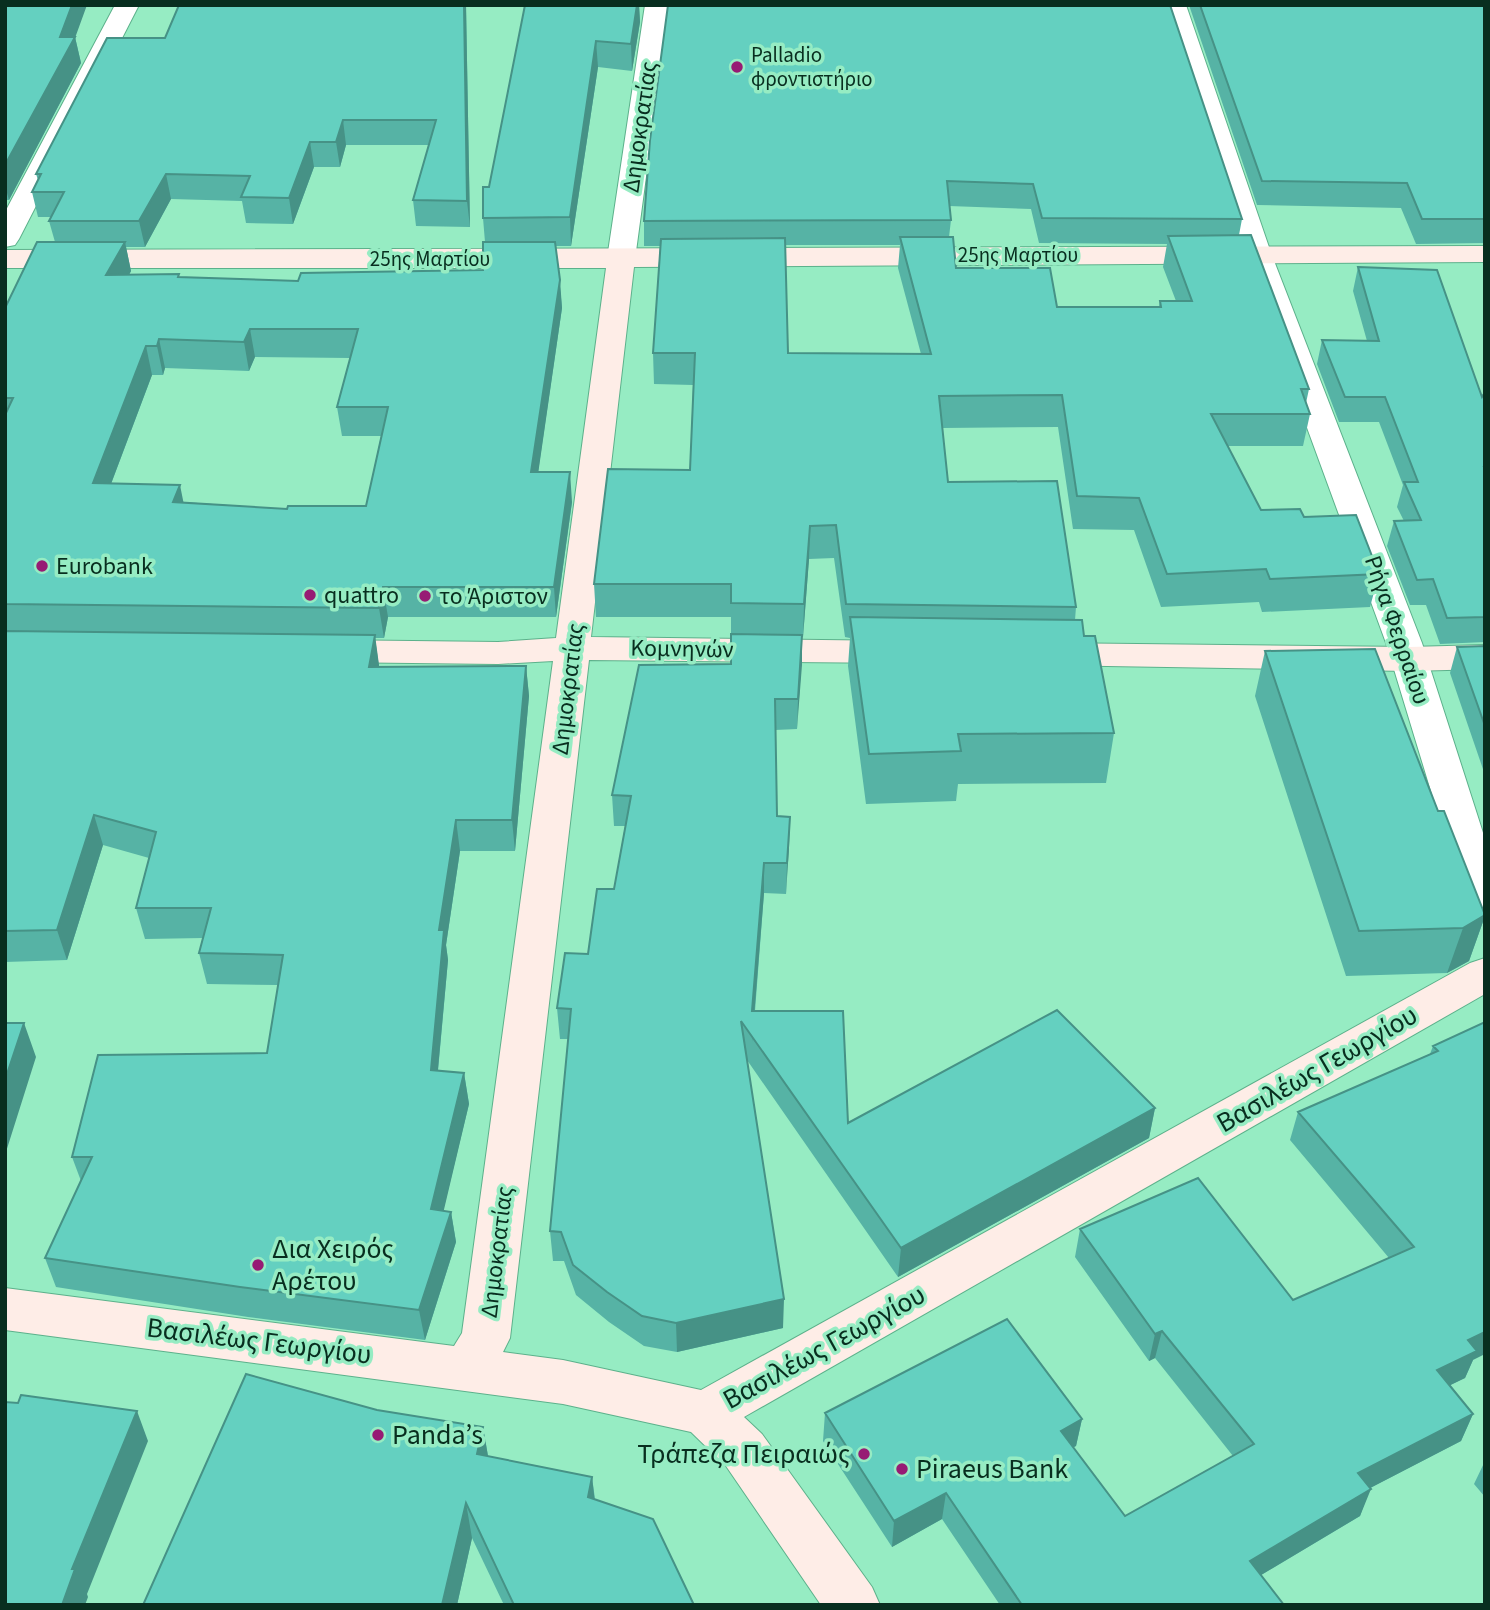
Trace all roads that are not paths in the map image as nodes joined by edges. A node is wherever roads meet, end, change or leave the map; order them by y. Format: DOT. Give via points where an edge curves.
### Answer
graph roads {
  1 [pos="127,5"];
  2 [pos="657,5"];
  3 [pos="1174,5"];
  4 [pos="5,239"];
  5 [pos="1257,253"];
  6 [pos="1485,254"];
  7 [pos="5,258"];
  8 [pos="621,259"];
  9 [pos="571,648"];
  10 [pos="293,651"];
  11 [pos="934,653"];
  12 [pos="1018,654"];
  13 [pos="1485,657"];
  14 [pos="1409,659"];
  15 [pos="1485,903"];
  16 [pos="1485,974"];
  17 [pos="5,1309"];
  18 [pos="467,1368"];
  19 [pos="705,1413"];
  20 [pos="853,1605"];
  1 -- 4 [label="street"];
  2 -- 8 [label="street, Δημοκρατίας"];
  3 -- 5 [label="street, Ρήγα Φερραίου"];
  5 -- 6 [label="street, 25ης Μαρτίου"];
  5 -- 8 [label="street, 25ης Μαρτίου"];
  5 -- 14 [label="street, Ρήγα Φερραίου"];
  7 -- 8 [label="street, 25ης Μαρτίου"];
  8 -- 9 [label="street, Δημοκρατίας"];
  9 -- 10 [label="street, Κομνηνών" via="498,653"];
  9 -- 11 [label="street, Κομνηνών"];
  9 -- 18 [label="street, Δημοκρατίας" via="486,1338"];
  12 -- 14 [label="street"];
  13 -- 14 [label="street"];
  14 -- 15 [label="street, Ρήγα Φερραίου"];
  16 -- 19 [label="street, Βασιλέως Γεωργίου"];
  17 -- 18 [label="street, Βασιλέως Γεωργίου"];
  18 -- 19 [label="street, Βασιλέως Γεωργίου" via="562,1382"];
  19 -- 20 [label="street" via="744,1450"];
}
